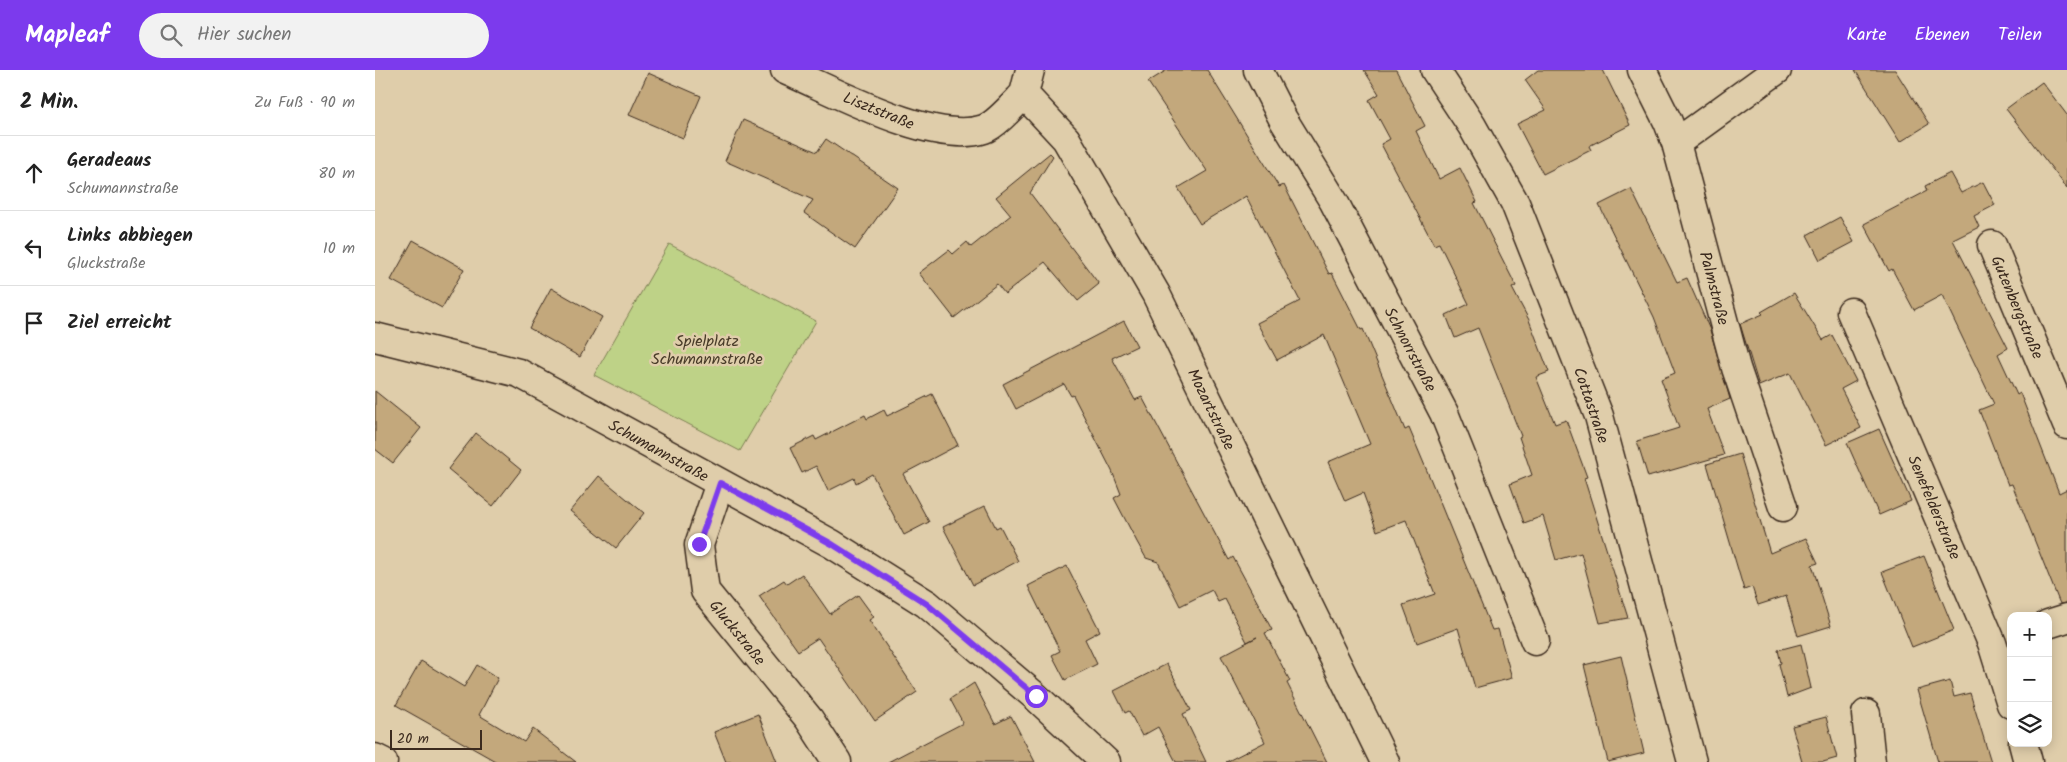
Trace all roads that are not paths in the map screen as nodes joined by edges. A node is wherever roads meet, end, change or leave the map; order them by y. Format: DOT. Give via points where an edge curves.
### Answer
graph roads {
  1 [pos="785,70"];
  2 [pos="1258,70"];
  3 [pos="1435,70"];
  4 [pos="1642,70"];
  5 [pos="1777,70"];
  6 [pos="1027,82"];
  7 [pos="1676,143"];
  8 [pos="1992,245"];
  9 [pos="1851,312"];
  10 [pos="375,337"];
  11 [pos="2067,426"];
  12 [pos="720,483"];
  13 [pos="1783,507"];
  14 [pos="2067,618"];
  15 [pos="2052,623"];
  16 [pos="2001,640"];
  17 [pos="1535,641"];
  18 [pos="2011,702"];
  19 [pos="1866,714"];
  20 [pos="2024,747"];
  21 [pos="375,758"];
  22 [pos="383,762"];
  23 [pos="837,762"];
  24 [pos="1106,762"];
  25 [pos="1385,762"];
  26 [pos="1691,762"];
  27 [pos="1871,762"];
  28 [pos="2028,762"];
  1 -- 6 [label="street, Lisztstraße" via="916,126 951,132 985,128"];
  2 -- 17 [label="street, Schnorrstraße" via="1283,119 1334,202 1444,413"];
  3 -- 26 [label="street, Cottastraße" via="1472,126 1515,203 1599,416"];
  4 -- 7 [label="street, Palmstraße"];
  5 -- 7 [label="street"];
  6 -- 25 [label="street, Mozartstraße" via="1066,138 1156,294"];
  7 -- 13 [label="street, Palmstraße" via="1736,368"];
  8 -- 11 [label="street, Gutenbergstraße"];
  9 -- 16 [label="street, Senefelderstraße"];
  10 -- 12 [label="street, Schumannstraße" via="519,373"];
  12 -- 23 [label="street, Gluckstraße" via="699,544 705,591 809,719"];
  12 -- 24 [label="street, Schumannstraße" via="832,544 927,604 1036,696"];
  14 -- 15 [label="street"];
  16 -- 18 [label="street, Senefelderstraße"];
  19 -- 27 [label="street"];
  20 -- 28 [label="street"];
  21 -- 22 [label="street"];
}
